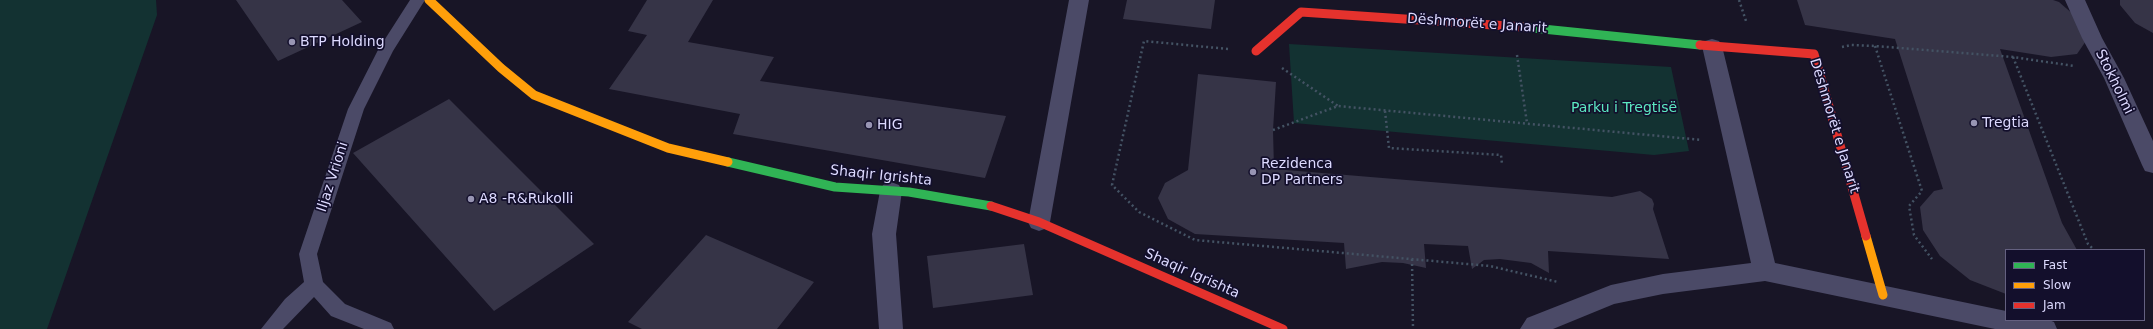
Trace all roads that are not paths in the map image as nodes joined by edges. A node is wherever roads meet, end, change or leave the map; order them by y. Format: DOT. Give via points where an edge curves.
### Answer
graph roads {
  1 [pos="418,0"];
  2 [pos="428,0"];
  3 [pos="1079,0"];
  4 [pos="2075,0"];
  5 [pos="1712,46"];
  6 [pos="1256,51"];
  7 [pos="2153,165"];
  8 [pos="891,191"];
  9 [pos="1039,222"];
  10 [pos="1765,271"];
  11 [pos="314,285"];
  12 [pos="1883,295"];
  13 [pos="2005,321"];
  14 [pos="2007,321"];
  15 [pos="271,329"];
  16 [pos="384,329"];
  17 [pos="891,329"];
  18 [pos="1283,329"];
  19 [pos="1532,329"];
  20 [pos="2045,329"];
  1 -- 11 [label="lane, Iljaz Vrioni" via="386,50 356,109 308,254"];
  2 -- 8 [label="street, Shaqir Igrishta" via="534,95 668,148 835,187"];
  3 -- 9 [label="street"];
  4 -- 7 [label="street, Stokholmi"];
  5 -- 6 [label="street, Dëshmorët e Janarit" via="1513,26 1301,12"];
  5 -- 10 [label="street"];
  5 -- 12 [label="street, Dëshmorët e Janarit" via="1814,54"];
  8 -- 9 [label="street, Shaqir Igrishta" via="982,203"];
  8 -- 17 [label="street" via="884,234"];
  9 -- 18 [label="street, Shaqir Igrishta"];
  10 -- 12 [label="street"];
  10 -- 19 [label="street" via="1663,284 1611,295 1536,325"];
  11 -- 15 [label="lane"];
  11 -- 16 [label="lane" via="338,310"];
  12 -- 13 [label="street"];
  14 -- 20 [label="street"];
}
